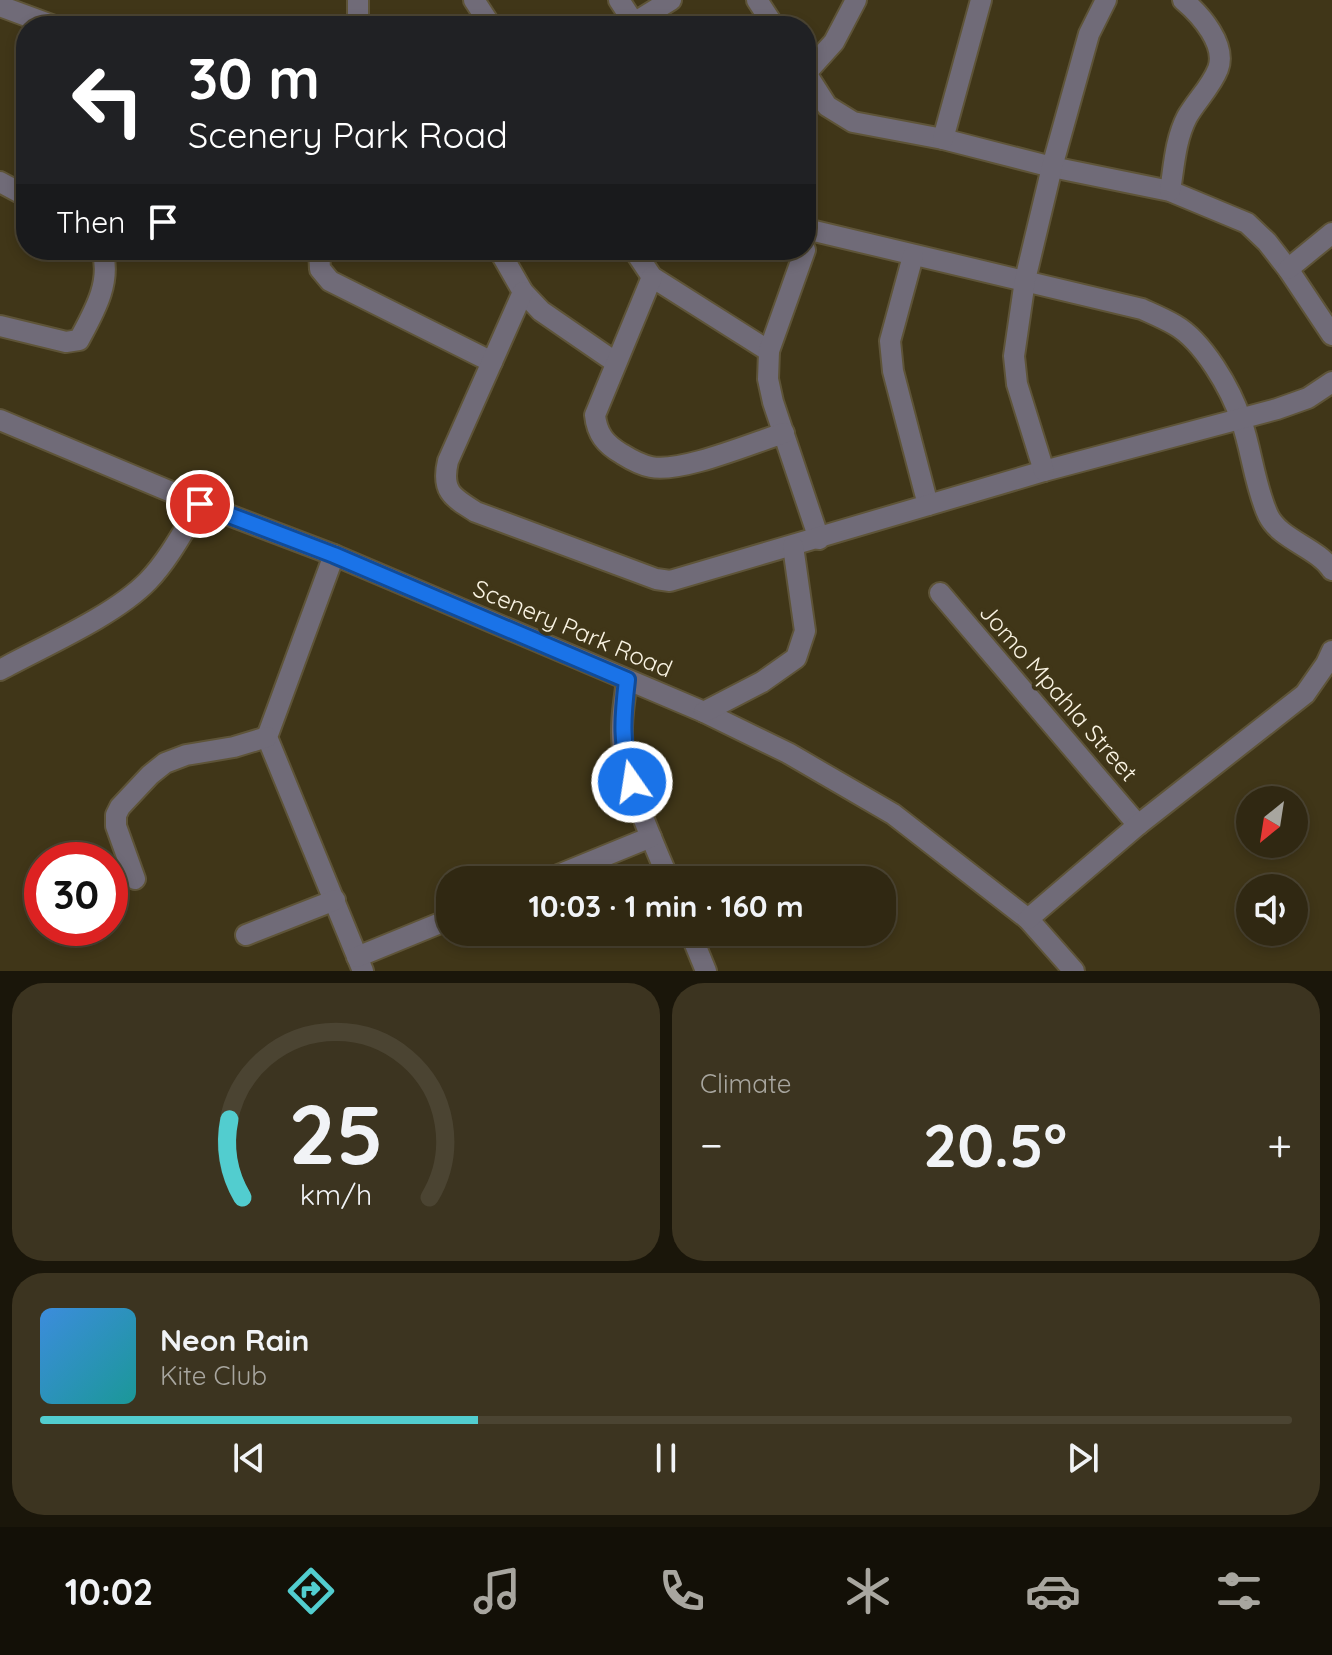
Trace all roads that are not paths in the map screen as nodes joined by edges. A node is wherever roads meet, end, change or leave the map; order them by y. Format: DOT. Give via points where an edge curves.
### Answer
graph roads {
  1 [pos="671,0"];
  2 [pos="856,0"];
  3 [pos="981,0"];
  4 [pos="1106,0"];
  5 [pos="1183,0"];
  6 [pos="0,6"];
  7 [pos="27,16"];
  8 [pos="647,16"];
  9 [pos="816,62"];
  10 [pos="816,89"];
  11 [pos="943,139"];
  12 [pos="1052,167"];
  13 [pos="1170,191"];
  14 [pos="1332,233"];
  15 [pos="816,241"];
  16 [pos="913,256"];
  17 [pos="105,260"];
  18 [pos="320,260"];
  19 [pos="505,260"];
  20 [pos="641,260"];
  21 [pos="800,260"];
  22 [pos="1288,269"];
  23 [pos="652,277"];
  24 [pos="1025,280"];
  25 [pos="523,292"];
  26 [pos="0,326"];
  27 [pos="1332,335"];
  28 [pos="769,351"];
  29 [pos="492,362"];
  30 [pos="615,362"];
  31 [pos="1332,382"];
  32 [pos="1241,419"];
  33 [pos="0,420"];
  34 [pos="784,433"];
  35 [pos="1044,471"];
  36 [pos="200,504"];
  37 [pos="928,505"];
  38 [pos="819,539"];
  39 [pos="793,546"];
  40 [pos="334,555"];
  41 [pos="1332,570"];
  42 [pos="940,593"];
  43 [pos="1332,651"];
  44 [pos="0,670"];
  45 [pos="627,680"];
  46 [pos="704,712"];
  47 [pos="267,737"];
  48 [pos="1138,825"];
  49 [pos="651,837"];
  50 [pos="580,866"];
  51 [pos="663,866"];
  52 [pos="135,879"];
  53 [pos="335,900"];
  54 [pos="1028,919"];
  55 [pos="436,926"];
  56 [pos="246,935"];
  57 [pos="696,946"];
  58 [pos="360,964"];
  59 [pos="706,971"];
  60 [pos="1074,971"];
  1 -- 8 [label="street"];
  2 -- 9 [label="street" via="834,42"];
  3 -- 11 [label="street"];
  4 -- 12 [label="street" via="1089,34"];
  5 -- 13 [label="street" via="1218,43 1219,67 1187,117"];
  6 -- 7 [label="street"];
  10 -- 11 [label="street" via="827,106 853,122"];
  11 -- 12 [label="street"];
  12 -- 13 [label="street"];
  12 -- 24 [label="street"];
  13 -- 22 [label="street" via="1247,223"];
  14 -- 22 [label="street"];
  15 -- 16 [label="street"];
  16 -- 24 [label="street"];
  16 -- 37 [label="street" via="890,341"];
  17 -- 26 [label="street" via="99,303 79,340 66,342"];
  18 -- 29 [label="street" via="330,281"];
  19 -- 25 [label="street"];
  20 -- 23 [label="street"];
  21 -- 28 [label="street"];
  22 -- 27 [label="street"];
  23 -- 28 [label="street"];
  23 -- 30 [label="street"];
  24 -- 32 [label="street" via="1142,309 1178,326 1217,370"];
  24 -- 35 [label="street" via="1014,356 1017,384"];
  25 -- 29 [label="street"];
  25 -- 30 [label="street" via="541,311"];
  28 -- 34 [label="street" via="768,379"];
  29 -- 39 [label="street" via="445,475 446,488 467,506 670,581"];
  30 -- 34 [label="street" via="595,415 607,445 627,458 651,467 677,467"];
  31 -- 32 [label="street" via="1308,398"];
  32 -- 35 [label="street"];
  32 -- 41 [label="street" via="1269,518"];
  33 -- 36 [label="street, Scenery Park Road"];
  34 -- 38 [label="street"];
  35 -- 37 [label="street"];
  36 -- 40 [label="street, Scenery Park Road"];
  36 -- 44 [label="street" via="171,552 122,603"];
  37 -- 38 [label="street"];
  38 -- 39 [label="street"];
  39 -- 46 [label="street" via="805,631 796,658"];
  40 -- 45 [label="street, Scenery Park Road"];
  40 -- 47 [label="street"];
  42 -- 48 [label="street, Jomo Mpahla Street"];
  43 -- 48 [label="street" via="1305,694"];
  45 -- 46 [label="street, Scenery Park Road"];
  45 -- 49 [label="street" via="623,750"];
  46 -- 54 [label="street, Scenery Park Road" via="893,814"];
  47 -- 52 [label="street" via="165,763 120,807 116,826"];
  47 -- 53 [label="street"];
  48 -- 54 [label="street"];
  49 -- 50 [label="street"];
  49 -- 51 [label="street"];
  53 -- 56 [label="street"];
  53 -- 58 [label="street"];
  54 -- 60 [label="street, Scenery Park Road"];
  55 -- 58 [label="street"];
  57 -- 59 [label="street"];
}
